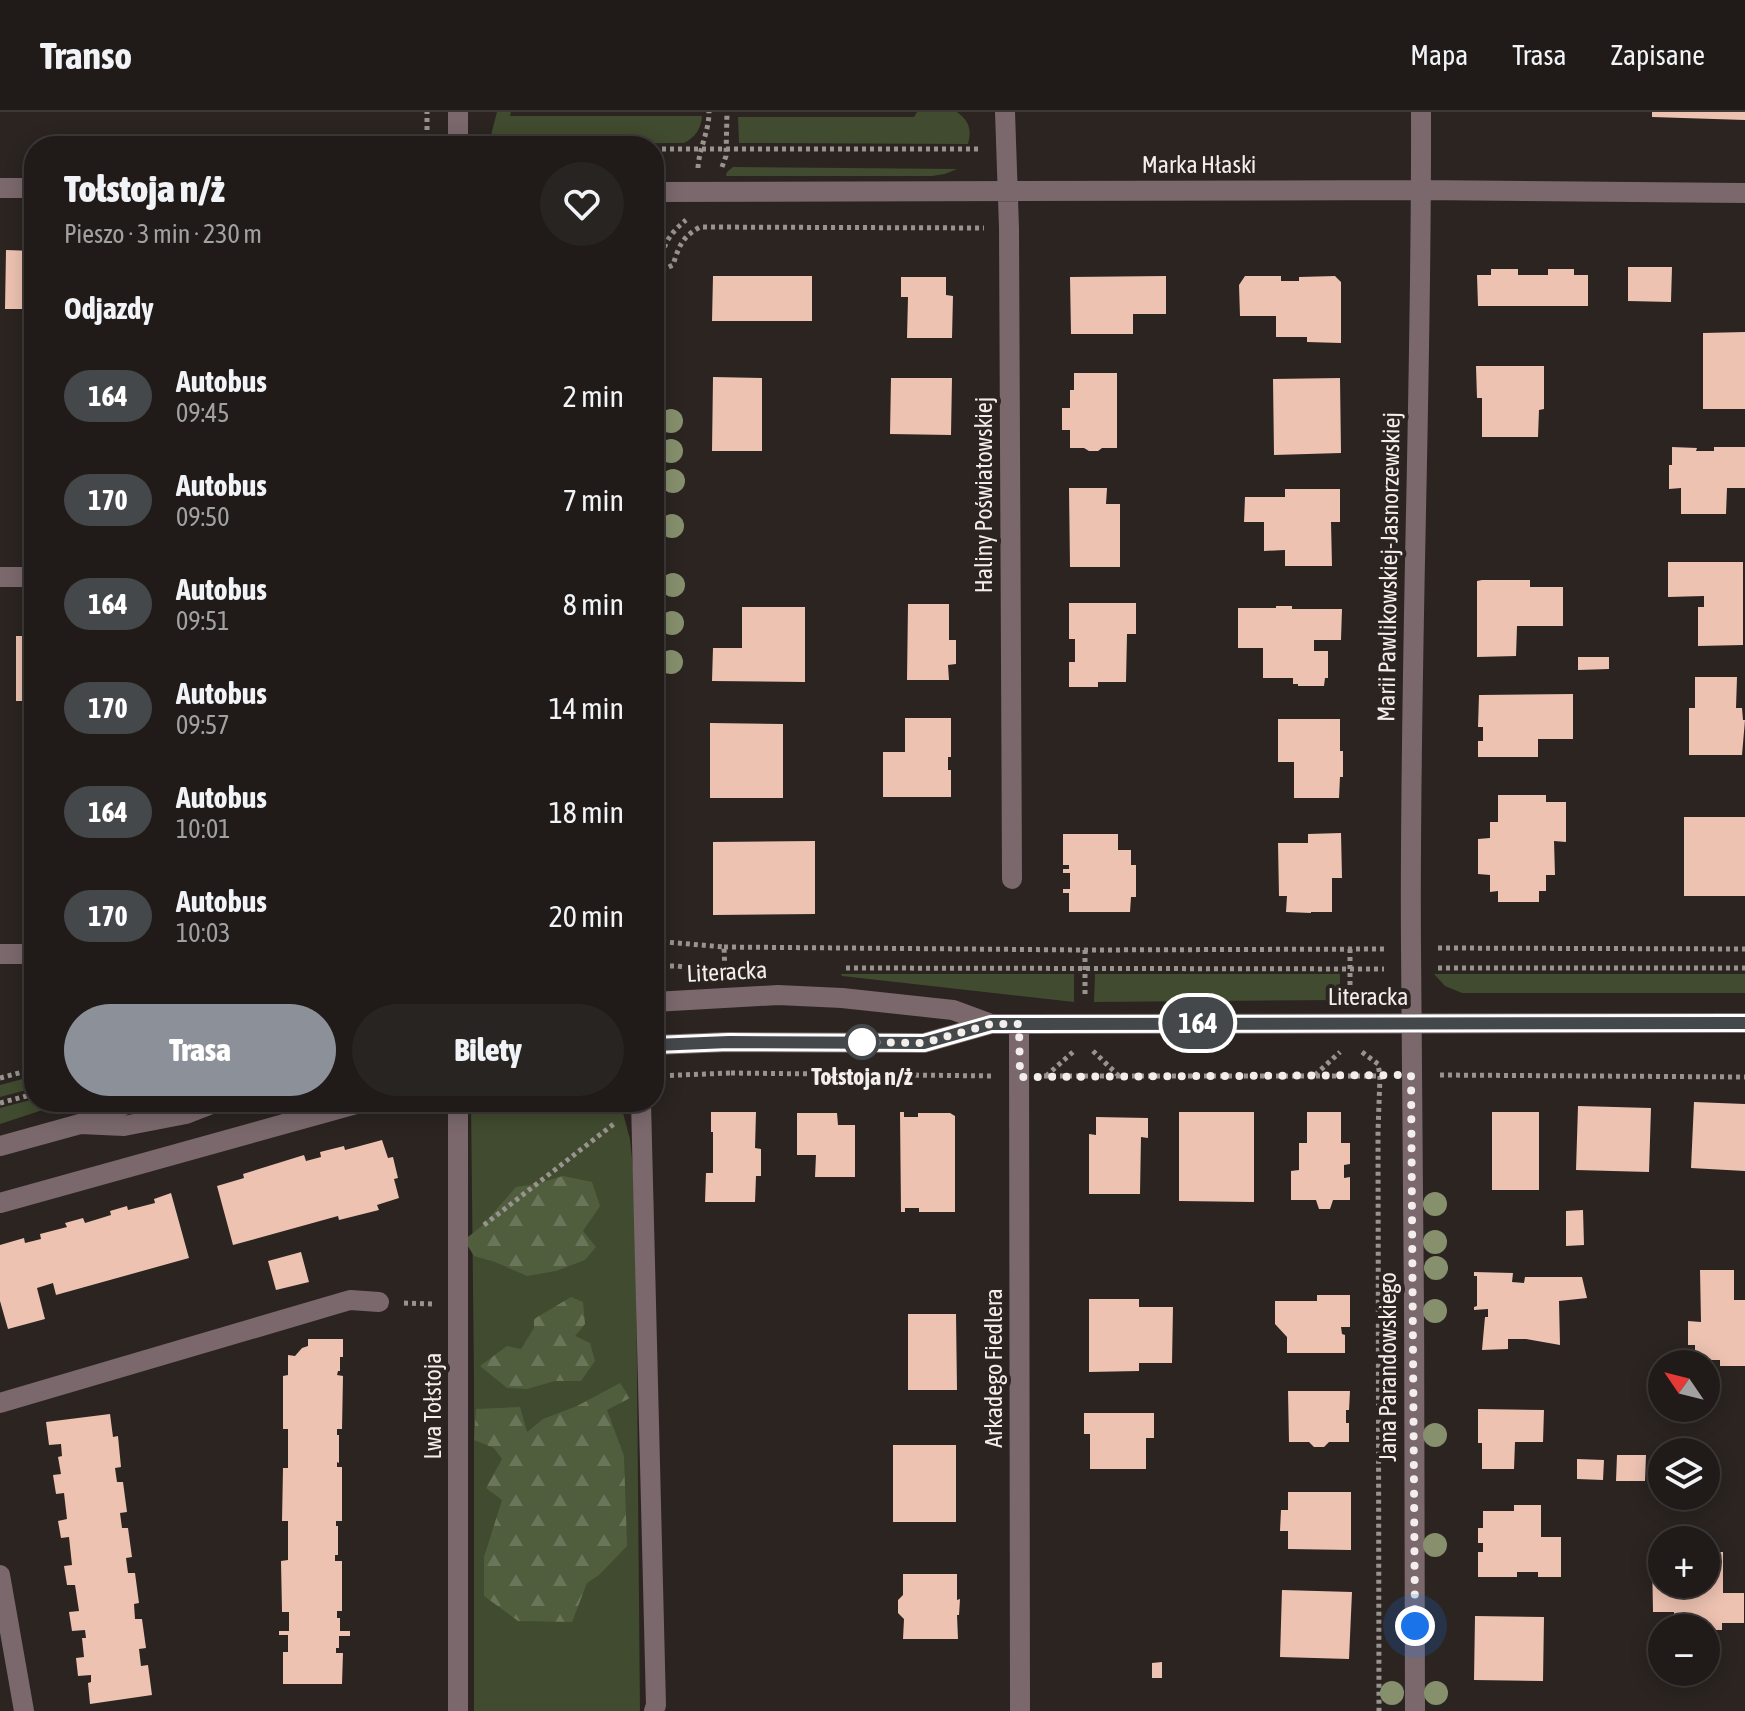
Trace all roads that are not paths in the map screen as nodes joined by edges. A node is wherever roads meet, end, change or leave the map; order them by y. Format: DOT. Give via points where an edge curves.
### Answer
graph roads {
  1 [pos="458,112"];
  2 [pos="1005,112"];
  3 [pos="1421,112"];
  4 [pos="458,136"];
  5 [pos="0,188"];
  6 [pos="24,188"];
  7 [pos="1421,190"];
  8 [pos="664,192"];
  9 [pos="1009,192"];
  10 [pos="1745,193"];
  11 [pos="0,577"];
  12 [pos="24,577"];
  13 [pos="1012,879"];
  14 [pos="0,954"];
  15 [pos="24,954"];
  16 [pos="664,1001"];
  17 [pos="1411,1023"];
  18 [pos="1745,1023"];
  19 [pos="991,1024"];
  20 [pos="1019,1024"];
  21 [pos="664,1045"];
  22 [pos="108,1112"];
  23 [pos="191,1112"];
  24 [pos="327,1112"];
  25 [pos="458,1112"];
  26 [pos="641,1112"];
  27 [pos="80,1124"];
  28 [pos="0,1146"];
  29 [pos="0,1203"];
  30 [pos="379,1302"];
  31 [pos="0,1403"];
  32 [pos="0,1575"];
  33 [pos="24,1711"];
  34 [pos="458,1711"];
  35 [pos="654,1711"];
  36 [pos="1020,1711"];
  37 [pos="1415,1711"];
  1 -- 4 [label="street"];
  2 -- 9 [label="street, Haliny Poświatowskiej"];
  3 -- 7 [label="street, Marii Pawlikowskiej-Jasnorzewskiej"];
  5 -- 6 [label="street"];
  7 -- 9 [label="street, Marka Hłaski"];
  7 -- 10 [label="street, Marka Hłaski"];
  7 -- 17 [label="street, Marii Pawlikowskiej-Jasnorzewskiej"];
  8 -- 9 [label="street, Marka Hłaski"];
  9 -- 13 [label="street, Haliny Poświatowskiej"];
  11 -- 12 [label="street"];
  14 -- 15 [label="street"];
  16 -- 19 [label="street, Literacka" via="778,995 842,998 953,1010"];
  17 -- 18 [label="street, Literacka"];
  17 -- 20 [label="street, Literacka"];
  17 -- 37 [label="street, Jana Parandowskiego"];
  19 -- 20 [label="street, Literacka"];
  19 -- 21 [label="street, Literacka" via="924,1043"];
  20 -- 36 [label="street, Arkadego Fiedlera"];
  22 -- 27 [label="street"];
  23 -- 27 [label="street" via="124,1126"];
  24 -- 29 [label="street"];
  25 -- 34 [label="street, Lwa Tołstoja"];
  26 -- 35 [label="street"];
  27 -- 28 [label="street"];
  30 -- 31 [label="street" via="350,1300"];
  32 -- 33 [label="street"];
}
